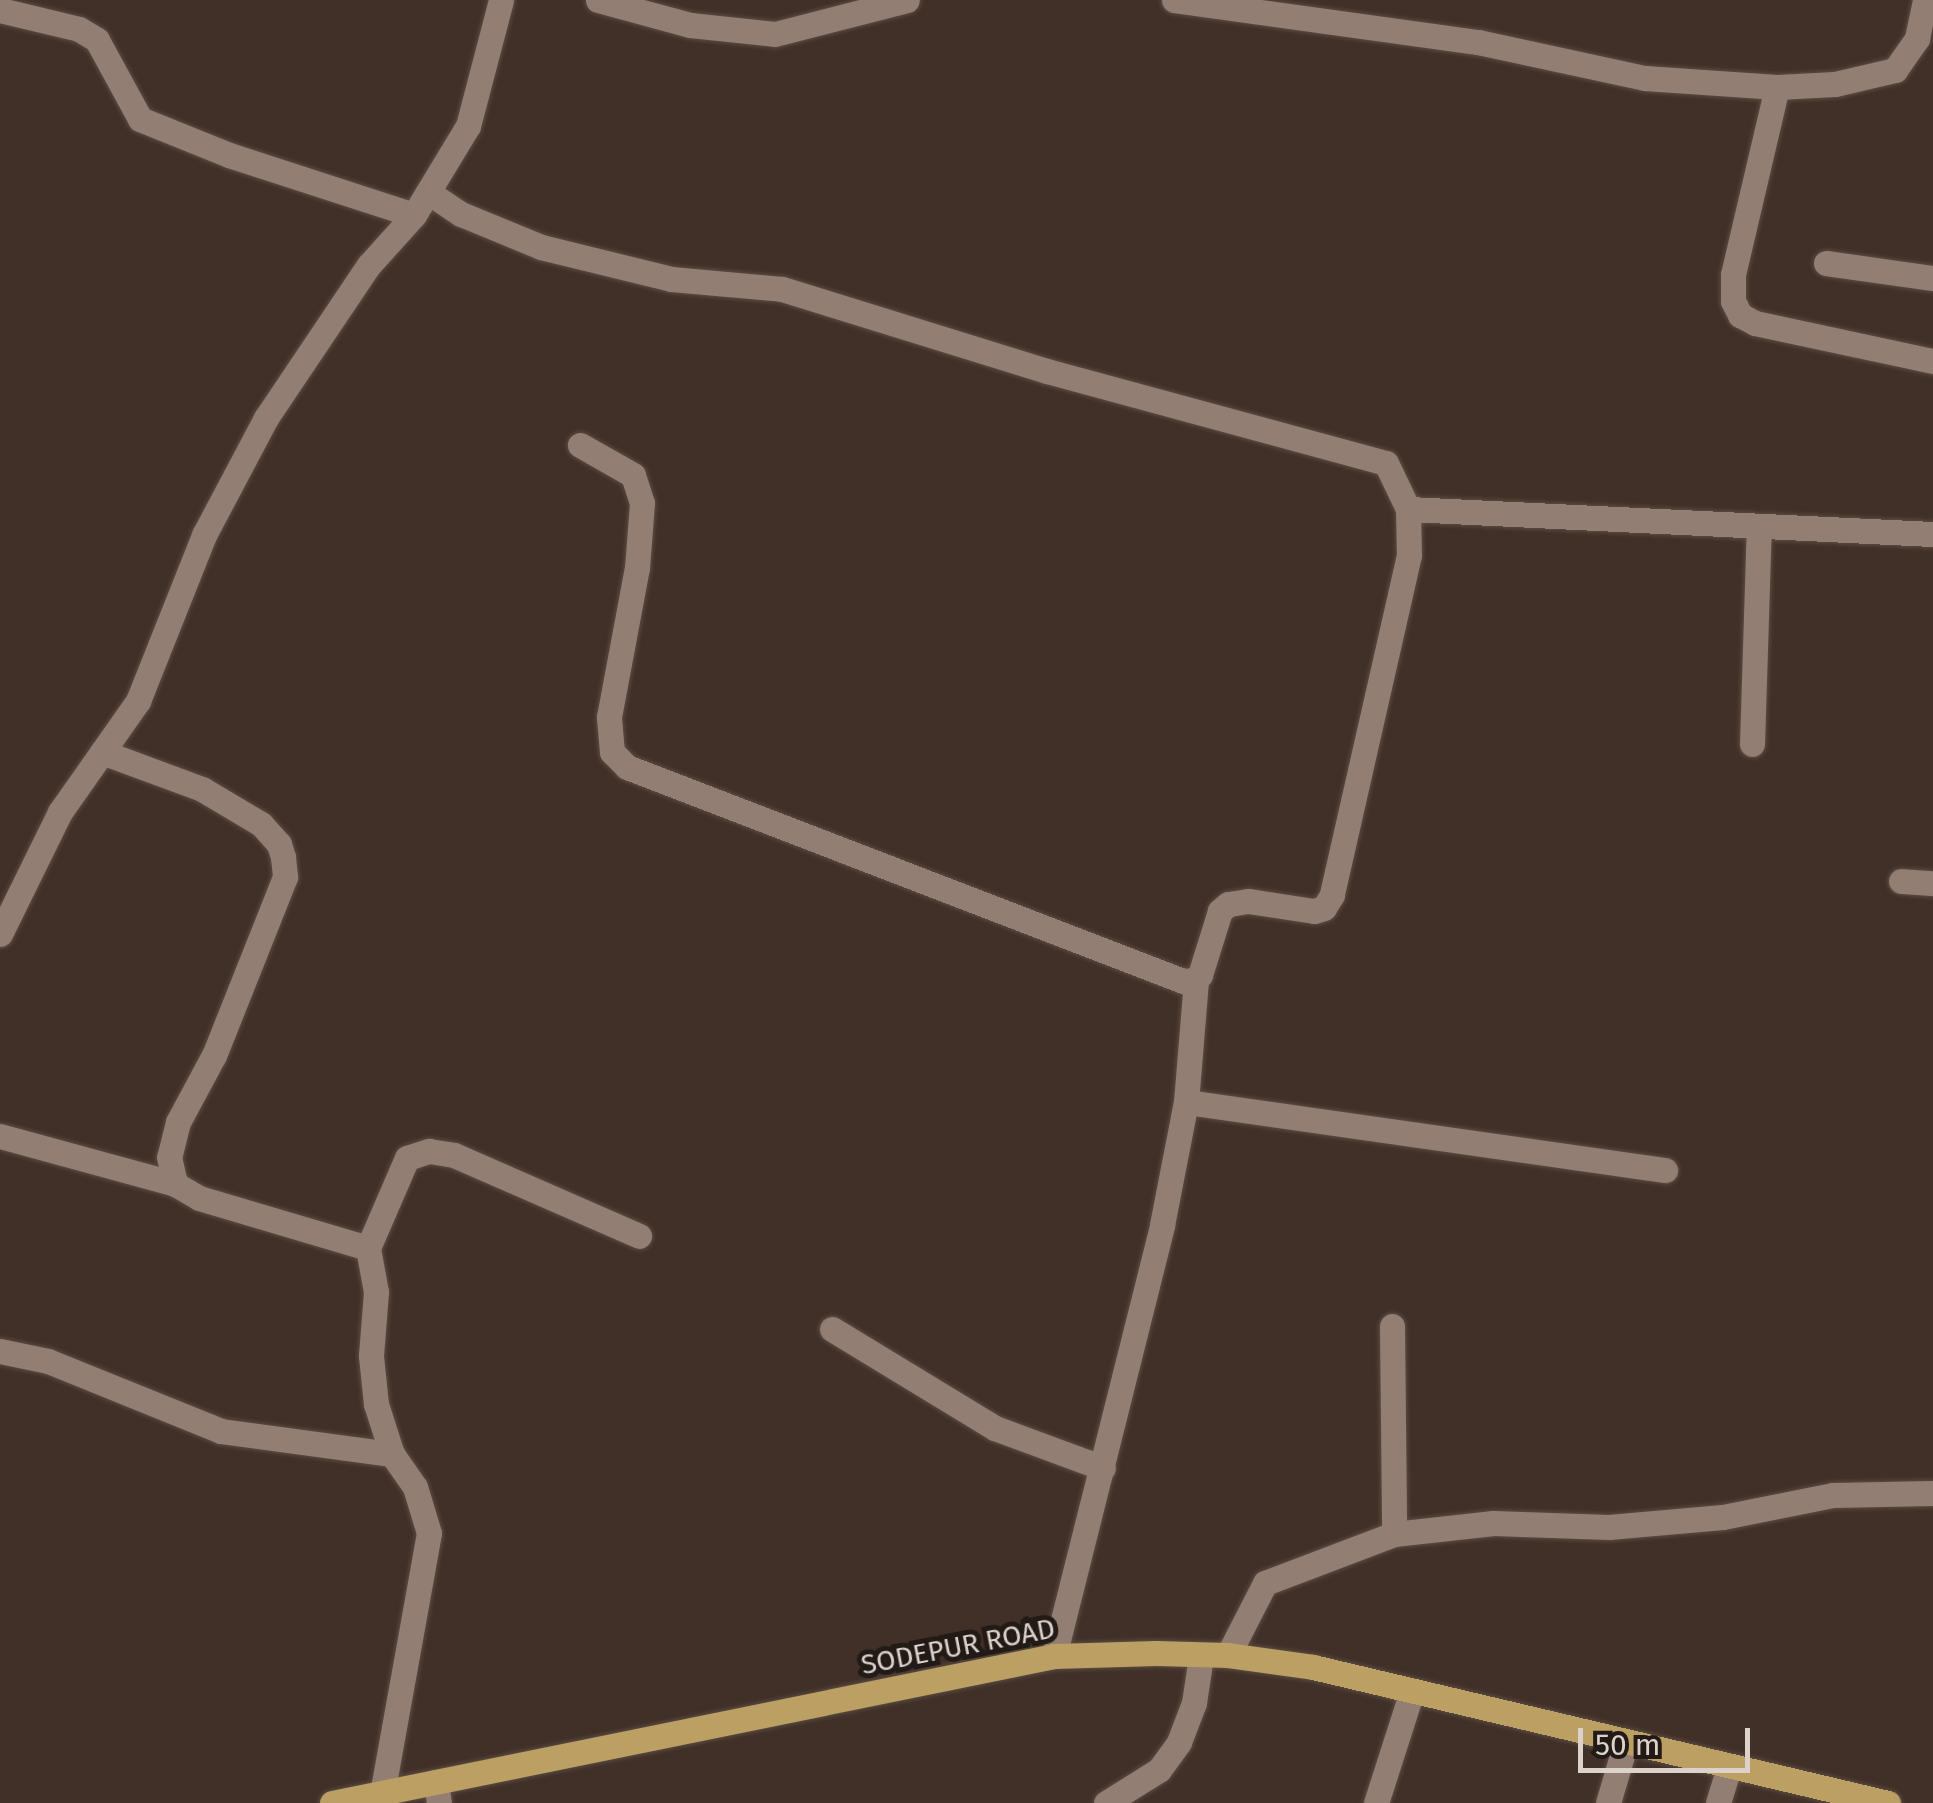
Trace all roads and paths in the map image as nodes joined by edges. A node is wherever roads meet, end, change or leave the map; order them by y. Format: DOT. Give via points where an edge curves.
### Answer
graph roads {
  1 [pos="501,0"];
  2 [pos="598,0"];
  3 [pos="906,0"];
  4 [pos="1174,0"];
  5 [pos="1925,0"];
  6 [pos="0,10"];
  7 [pos="1778,87"];
  8 [pos="428,192"];
  9 [pos="414,215"];
  10 [pos="1826,263"];
  11 [pos="1933,278"];
  12 [pos="1933,361"];
  13 [pos="580,445"];
  14 [pos="1408,509"];
  15 [pos="1759,526"];
  16 [pos="1933,534"];
  17 [pos="1752,744"];
  18 [pos="102,752"];
  19 [pos="1902,881"];
  20 [pos="1933,882"];
  21 [pos="0,934"];
  22 [pos="1196,980"];
  23 [pos="1186,1102"];
  24 [pos="0,1136"];
  25 [pos="1664,1170"];
  26 [pos="175,1184"];
  27 [pos="639,1236"];
  28 [pos="368,1248"];
  29 [pos="1392,1326"];
  30 [pos="832,1330"];
  31 [pos="0,1351"];
  32 [pos="392,1454"];
  33 [pos="1103,1468"];
  34 [pos="1933,1493"];
  35 [pos="1394,1534"];
  36 [pos="1228,1655"];
  37 [pos="1054,1656"];
  38 [pos="1201,1656"];
  39 [pos="1412,1691"];
  40 [pos="1626,1742"];
  41 [pos="1729,1766"];
  42 [pos="437,1792"];
  43 [pos="382,1793"];
  44 [pos="1807,1794"];
  45 [pos="332,1803"];
  46 [pos="1106,1803"];
  47 [pos="1376,1803"];
  48 [pos="1608,1803"];
  49 [pos="1718,1803"];
  50 [pos="1888,1803"];
  1 -- 8 [label="street" via="468,126"];
  2 -- 3 [label="street" via="690,25 774,34"];
  4 -- 7 [label="street" via="1478,42 1645,78"];
  5 -- 7 [label="street" via="1917,38 1895,70 1835,84"];
  6 -- 9 [label="street" via="80,29 97,40 140,119"];
  7 -- 12 [label="street" via="1734,275 1740,315"];
  8 -- 9 [label="street"];
  8 -- 14 [label="street" via="461,214 541,247 671,280 782,289 1047,371 1338,447 1386,463"];
  9 -- 18 [label="street" via="369,264 266,418 204,535 138,701"];
  10 -- 11 [label="street"];
  13 -- 22 [label="street" via="633,475 642,503 609,717 612,752 627,767 1147,968"];
  14 -- 15 [label="street"];
  14 -- 22 [label="street" via="1409,555 1332,895 1314,911 1248,902 1224,906"];
  15 -- 16 [label="street"];
  15 -- 17 [label="street"];
  18 -- 21 [label="street" via="60,812"];
  18 -- 26 [label="street" via="232,806 261,824 283,858 286,876 214,1055 178,1122 169,1157"];
  19 -- 20 [label="street"];
  22 -- 23 [label="street"];
  23 -- 25 [label="street"];
  23 -- 33 [label="street"];
  24 -- 26 [label="street"];
  26 -- 28 [label="street" via="199,1198"];
  27 -- 28 [label="street" via="454,1155 428,1151 406,1158"];
  28 -- 32 [label="street" via="376,1292 376,1404"];
  29 -- 35 [label="street"];
  30 -- 33 [label="street" via="996,1428"];
  31 -- 32 [label="street" via="48,1361 221,1431"];
  32 -- 43 [label="street" via="415,1487 428,1533"];
  33 -- 37 [label="street"];
  34 -- 35 [label="street" via="1833,1495 1723,1516 1609,1526 1493,1523"];
  35 -- 36 [label="street" via="1265,1583"];
  36 -- 38 [label="main road, SODEPUR ROAD"];
  36 -- 39 [label="main road, SODEPUR ROAD"];
  37 -- 38 [label="main road, SODEPUR ROAD"];
  37 -- 42 [label="main road, SODEPUR ROAD"];
  38 -- 46 [label="street" via="1179,1742 1159,1770"];
  39 -- 40 [label="main road, SODEPUR ROAD"];
  39 -- 47 [label="street"];
  40 -- 41 [label="main road, SODEPUR ROAD"];
  40 -- 48 [label="street"];
  41 -- 44 [label="main road, SODEPUR ROAD"];
  41 -- 49 [label="street"];
  42 -- 43 [label="main road, SODEPUR ROAD"];
  43 -- 45 [label="main road, SODEPUR ROAD"];
  44 -- 50 [label="main road, SODEPUR ROAD"];
}
